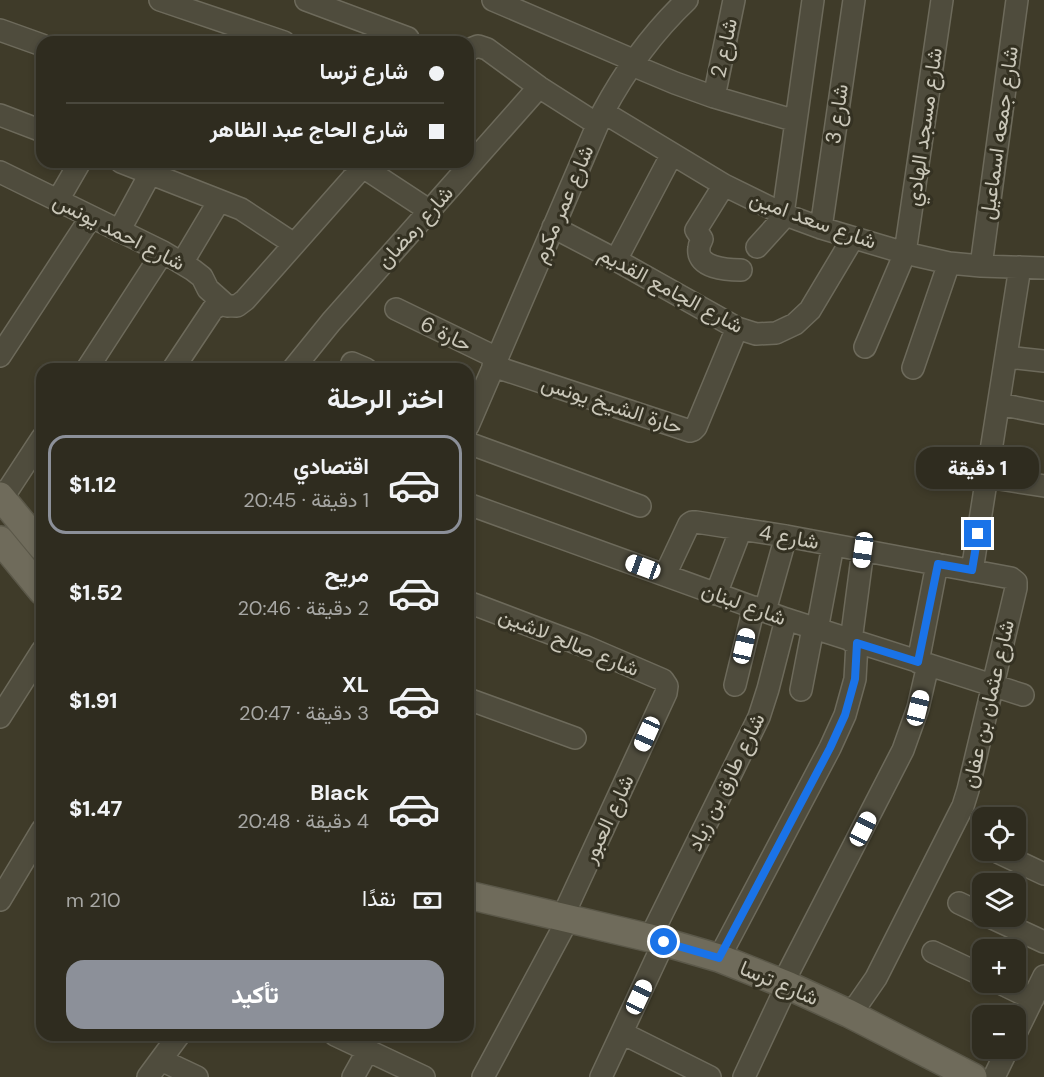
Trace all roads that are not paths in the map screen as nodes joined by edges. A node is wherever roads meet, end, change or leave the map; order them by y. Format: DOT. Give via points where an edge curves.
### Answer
graph roads {
  1 [pos="160,0"];
  2 [pos="306,0"];
  3 [pos="493,0"];
  4 [pos="734,0"];
  5 [pos="813,0"];
  6 [pos="854,0"];
  7 [pos="942,0"];
  8 [pos="1017,0"];
  9 [pos="678,2"];
  10 [pos="0,30"];
  11 [pos="266,36"];
  12 [pos="403,36"];
  13 [pos="36,43"];
  14 [pos="474,48"];
  15 [pos="634,63"];
  16 [pos="539,87"];
  17 [pos="714,97"];
  18 [pos="0,115"];
  19 [pos="600,118"];
  20 [pos="796,121"];
  21 [pos="36,129"];
  22 [pos="672,154"];
  23 [pos="474,162"];
  24 [pos="77,168"];
  25 [pos="136,168"];
  26 [pos="358,168"];
  27 [pos="367,168"];
  28 [pos="468,168"];
  29 [pos="0,171"];
  30 [pos="150,174"];
  31 [pos="724,185"];
  32 [pos="58,201"];
  33 [pos="219,201"];
  34 [pos="430,212"];
  35 [pos="785,215"];
  36 [pos="91,217"];
  37 [pos="553,227"];
  38 [pos="821,228"];
  39 [pos="119,231"];
  40 [pos="853,238"];
  41 [pos="294,244"];
  42 [pos="757,247"];
  43 [pos="163,252"];
  44 [pos="905,253"];
  45 [pos="616,260"];
  46 [pos="182,263"];
  47 [pos="949,263"];
  48 [pos="981,266"];
  49 [pos="1020,267"];
  50 [pos="1044,268"];
  51 [pos="741,270"];
  52 [pos="227,306"];
  53 [pos="396,309"];
  54 [pos="737,328"];
  55 [pos="865,347"];
  56 [pos="0,356"];
  57 [pos="1006,357"];
  58 [pos="1044,361"];
  59 [pos="495,362"];
  60 [pos="91,363"];
  61 [pos="177,363"];
  62 [pos="298,363"];
  63 [pos="913,368"];
  64 [pos="999,404"];
  65 [pos="474,407"];
  66 [pos="1044,413"];
  67 [pos="474,445"];
  68 [pos="36,447"];
  69 [pos="987,477"];
  70 [pos="1044,486"];
  71 [pos="1,497"];
  72 [pos="474,506"];
  73 [pos="640,506"];
  74 [pos="741,529"];
  75 [pos="786,536"];
  76 [pos="0,540"];
  77 [pos="36,540"];
  78 [pos="833,545"];
  79 [pos="863,550"];
  80 [pos="938,564"];
  81 [pos="972,570"];
  82 [pos="665,575"];
  83 [pos="1016,582"];
  84 [pos="36,584"];
  85 [pos="716,594"];
  86 [pos="474,604"];
  87 [pos="759,609"];
  88 [pos="786,619"];
  89 [pos="815,629"];
  90 [pos="854,642"];
  91 [pos="36,660"];
  92 [pos="923,664"];
  93 [pos="735,685"];
  94 [pos="993,685"];
  95 [pos="667,686"];
  96 [pos="801,690"];
  97 [pos="1023,695"];
  98 [pos="474,701"];
  99 [pos="0,717"];
  100 [pos="575,738"];
  101 [pos="36,840"];
  102 [pos="1016,861"];
  103 [pos="1044,874"];
  104 [pos="474,896"];
  105 [pos="0,900"];
  106 [pos="959,903"];
  107 [pos="972,909"];
  108 [pos="565,918"];
  109 [pos="1012,927"];
  110 [pos="657,940"];
  111 [pos="1044,942"];
  112 [pos="933,952"];
  113 [pos="719,958"];
  114 [pos="972,970"];
  115 [pos="1044,976"];
  116 [pos="785,984"];
  117 [pos="1021,993"];
  118 [pos="1033,999"];
  119 [pos="848,1013"];
  120 [pos="1026,1013"];
  121 [pos="622,1033"];
  122 [pos="174,1041"];
  123 [pos="348,1041"];
  124 [pos="368,1050"];
  125 [pos="1003,1059"];
  126 [pos="161,1060"];
  127 [pos="410,1074"];
  128 [pos="148,1077"];
  129 [pos="197,1077"];
  130 [pos="353,1077"];
  131 [pos="483,1077"];
  132 [pos="601,1077"];
  133 [pos="710,1077"];
  134 [pos="744,1077"];
  135 [pos="973,1077"];
  136 [pos="994,1077"];
  1 -- 11 [label="street"];
  2 -- 12 [label="street"];
  3 -- 15 [label="street"];
  4 -- 17 [label="street, شارع 2"];
  5 -- 20 [label="street"];
  6 -- 38 [label="street, شارع 3"];
  7 -- 44 [label="street, شارع مسجد الهادي"];
  8 -- 48 [label="street, شارع جمعه اسماعيل"];
  9 -- 15 [label="street, شارع عمر مكرم"];
  10 -- 13 [label="street"];
  14 -- 16 [label="street, شارع سعد امين" via="488,49"];
  15 -- 17 [label="street"];
  15 -- 19 [label="street, شارع عمر مكرم"];
  16 -- 19 [label="street, شارع سعد امين"];
  16 -- 23 [label="street, شارع رمضان"];
  17 -- 20 [label="street"];
  18 -- 21 [label="street"];
  19 -- 22 [label="street, شارع سعد امين"];
  19 -- 37 [label="street, شارع عمر مكرم"];
  20 -- 35 [label="street"];
  22 -- 31 [label="street, شارع سعد امين"];
  22 -- 45 [label="street"];
  24 -- 32 [label="street"];
  25 -- 30 [label="street"];
  26 -- 41 [label="street"];
  27 -- 34 [label="street"];
  28 -- 34 [label="street, شارع رمضان"];
  29 -- 32 [label="street, شارع احمد يونس"];
  30 -- 33 [label="street"];
  30 -- 39 [label="street"];
  31 -- 35 [label="street, شارع سعد امين"];
  31 -- 51 [label="street" via="696,230 702,238 698,249 700,257 715,268"];
  32 -- 36 [label="street, شارع احمد يونس"];
  33 -- 41 [label="street" via="241,209"];
  33 -- 46 [label="street"];
  34 -- 62 [label="street, شارع رمضان"];
  35 -- 38 [label="street, شارع سعد امين"];
  35 -- 42 [label="street"];
  36 -- 39 [label="street, شارع احمد يونس"];
  36 -- 56 [label="street"];
  37 -- 45 [label="street, شارع الجامع القديم"];
  37 -- 59 [label="street, شارع عمر مكرم"];
  38 -- 40 [label="street, شارع سعد امين"];
  39 -- 43 [label="street, شارع احمد يونس"];
  40 -- 44 [label="street, شارع سعد امين"];
  40 -- 54 [label="street, شارع الجامع القديم" via="810,310 795,324 777,333 756,334"];
  41 -- 52 [label="street" via="245,300 237,306"];
  43 -- 46 [label="street, شارع احمد يونس"];
  43 -- 60 [label="street"];
  44 -- 47 [label="street, شارع سعد امين"];
  44 -- 55 [label="street, شارع مسجد الهادي"];
  45 -- 54 [label="street, شارع الجامع القديم"];
  46 -- 52 [label="street, شارع احمد يونس" via="198,273 208,289"];
  47 -- 48 [label="street, شارع سعد امين"];
  47 -- 63 [label="street"];
  48 -- 49 [label="street, شارع سعد امين"];
  49 -- 50 [label="street, شارع سعد امين"];
  49 -- 57 [label="street"];
  52 -- 61 [label="street" via="213,309"];
  53 -- 59 [label="street, حارة 6"];
  54 -- 59 [label="street, حارة الشيخ يونس" via="696,427 690,432"];
  57 -- 58 [label="street"];
  57 -- 64 [label="street"];
  59 -- 65 [label="street, شارع عمر مكرم"];
  64 -- 66 [label="street"];
  64 -- 69 [label="street"];
  67 -- 73 [label="street"];
  68 -- 71 [label="street"];
  69 -- 70 [label="street"];
  69 -- 81 [label="street"];
  71 -- 77 [label="main road"];
  72 -- 82 [label="street, شارع لبنان"];
  74 -- 75 [label="street, شارع 4"];
  74 -- 82 [label="street, شارع 4" via="688,524"];
  74 -- 85 [label="street"];
  75 -- 78 [label="street, شارع 4"];
  75 -- 87 [label="street"];
  76 -- 84 [label="main road"];
  78 -- 79 [label="street, شارع 4"];
  78 -- 89 [label="street"];
  79 -- 80 [label="street, شارع 4"];
  79 -- 90 [label="street"];
  80 -- 81 [label="street, شارع 4"];
  80 -- 92 [label="street"];
  81 -- 83 [label="street, شارع 4"];
  82 -- 85 [label="street, شارع لبنان"];
  83 -- 94 [label="street, شارع عثمان بن عفان"];
  85 -- 87 [label="street, شارع لبنان"];
  86 -- 95 [label="street, شارع صالح لاشين" via="584,646 663,680"];
  87 -- 88 [label="street, شارع لبنان"];
  87 -- 93 [label="street"];
  88 -- 89 [label="street, شارع لبنان"];
  88 -- 110 [label="street, شارع طارق بن زياد" via="759,717"];
  89 -- 90 [label="street, شارع لبنان"];
  89 -- 96 [label="street"];
  90 -- 92 [label="street, شارع لبنان"];
  90 -- 113 [label="street" via="855,679 842,723"];
  91 -- 99 [label="street"];
  92 -- 94 [label="street, شارع لبنان"];
  92 -- 116 [label="street" via="918,708 903,750"];
  94 -- 97 [label="street, شارع لبنان"];
  94 -- 119 [label="street, شارع عثمان بن عفان" via="963,806 876,978"];
  95 -- 108 [label="street, شارع العبور"];
  98 -- 100 [label="street"];
  101 -- 105 [label="street"];
  102 -- 103 [label="street"];
  104 -- 108 [label="main road, شارع ترسا"];
  106 -- 107 [label="street"];
  108 -- 110 [label="main road, شارع ترسا"];
  108 -- 131 [label="street, شارع العبور"];
  109 -- 111 [label="street"];
  110 -- 113 [label="main road, شارع ترسا"];
  110 -- 121 [label="street, شارع طارق بن زياد"];
  112 -- 114 [label="street"];
  113 -- 116 [label="main road, شارع ترسا"];
  115 -- 118 [label="street"];
  116 -- 119 [label="main road, شارع ترسا"];
  116 -- 134 [label="street"];
  117 -- 118 [label="street"];
  118 -- 120 [label="street"];
  119 -- 135 [label="main road, شارع ترسا"];
  121 -- 132 [label="street, شارع طارق بن زياد"];
  121 -- 133 [label="street"];
  122 -- 126 [label="street"];
  123 -- 124 [label="street"];
  124 -- 127 [label="street"];
  124 -- 130 [label="street"];
  125 -- 136 [label="street"];
  126 -- 128 [label="street"];
  126 -- 129 [label="street"];
}
